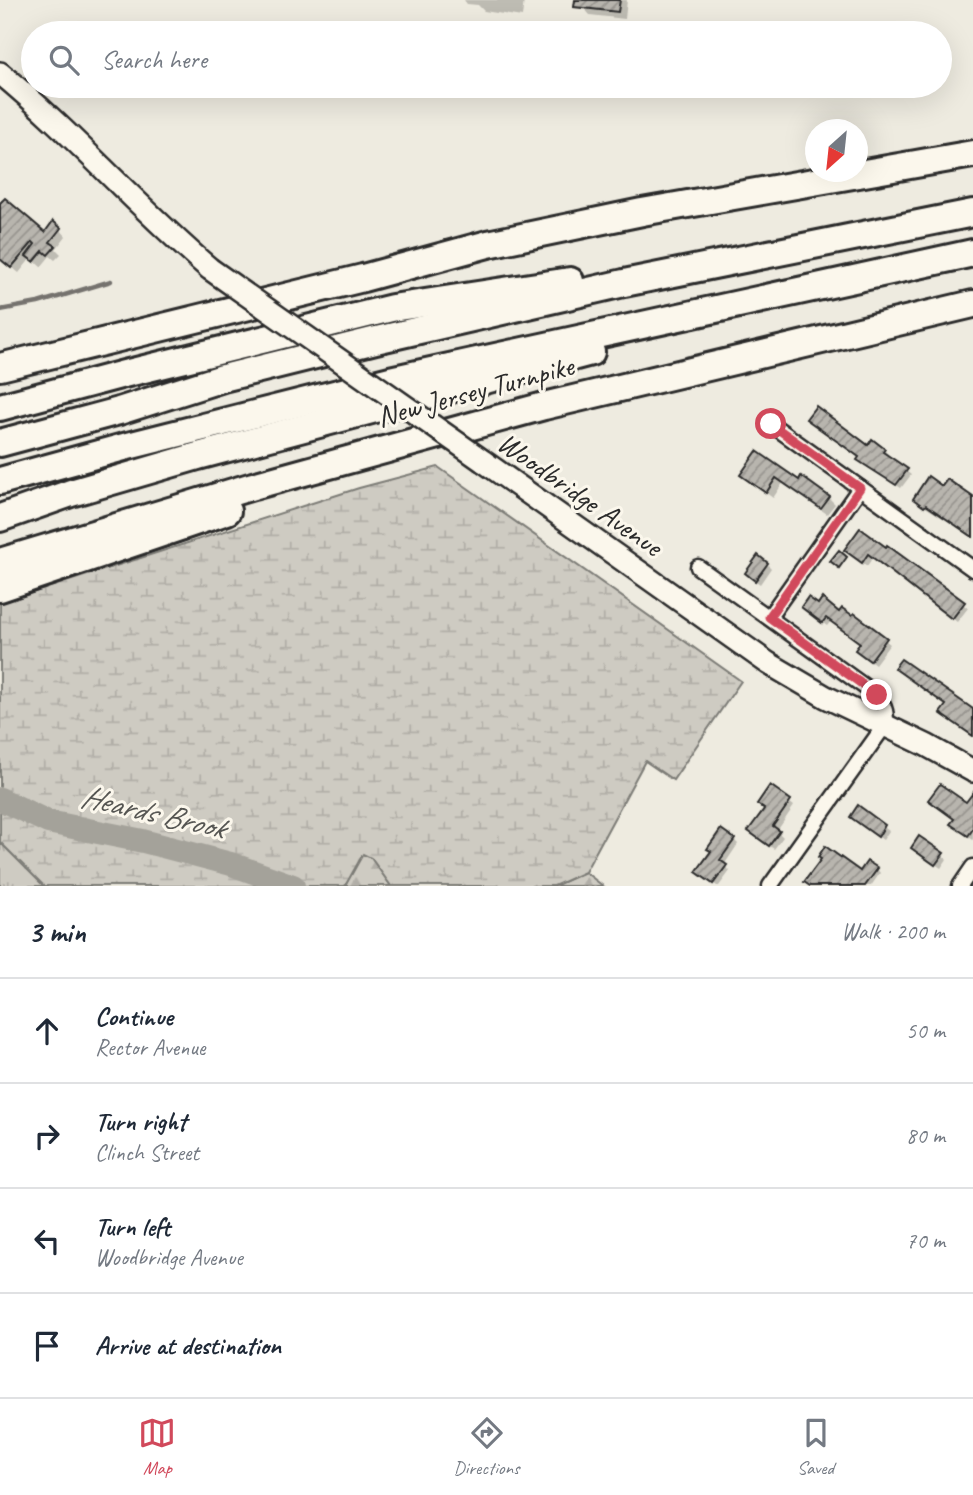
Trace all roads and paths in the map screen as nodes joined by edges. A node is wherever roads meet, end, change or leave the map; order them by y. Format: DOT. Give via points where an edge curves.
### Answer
graph roads {
  1 [pos="0,73"];
  2 [pos="21,91"];
  3 [pos="30,98"];
  4 [pos="973,154"];
  5 [pos="973,213"];
  6 [pos="973,253"];
  7 [pos="904,268"];
  8 [pos="624,283"];
  9 [pos="973,304"];
  10 [pos="0,351"];
  11 [pos="50,353"];
  12 [pos="0,367"];
  13 [pos="0,407"];
  14 [pos="771,424"];
  15 [pos="0,443"];
  16 [pos="405,444"];
  17 [pos="0,481"];
  18 [pos="860,488"];
  19 [pos="0,518"];
  20 [pos="0,562"];
  21 [pos="698,567"];
  22 [pos="973,569"];
  23 [pos="0,588"];
  24 [pos="769,617"];
  25 [pos="885,725"];
  26 [pos="973,771"];
  27 [pos="973,867"];
  28 [pos="770,886"];
  29 [pos="960,886"];
  1 -- 2 [label="street, Woodbridge Avenue, bridge"];
  3 -- 25 [label="street, Woodbridge Avenue, bridge" via="211,269 768,663"];
  4 -- 11 [label="highway" via="488,244"];
  5 -- 8 [label="highway"];
  6 -- 7 [label="highway, New Jersey Turnpike"];
  7 -- 17 [label="highway, New Jersey Turnpike" via="402,377"];
  7 -- 19 [label="highway" via="324,422 71,493"];
  8 -- 13 [label="highway" via="576,280 392,308"];
  8 -- 15 [label="highway" via="223,378"];
  9 -- 16 [label="highway, New Jersey Turnpike" via="657,377"];
  10 -- 11 [label="highway"];
  11 -- 12 [label="highway"];
  14 -- 18 [label="street"];
  16 -- 20 [label="highway, New Jersey Turnpike"];
  16 -- 23 [label="highway"];
  18 -- 22 [label="street"];
  18 -- 24 [label="street"];
  21 -- 24 [label="street, Woodbridge Avenue"];
  24 -- 25 [label="street, Woodbridge Avenue" via="877,695 886,711"];
  25 -- 26 [label="street, Woodbridge Avenue"];
  25 -- 28 [label="street"];
  27 -- 29 [label="street"];
}
